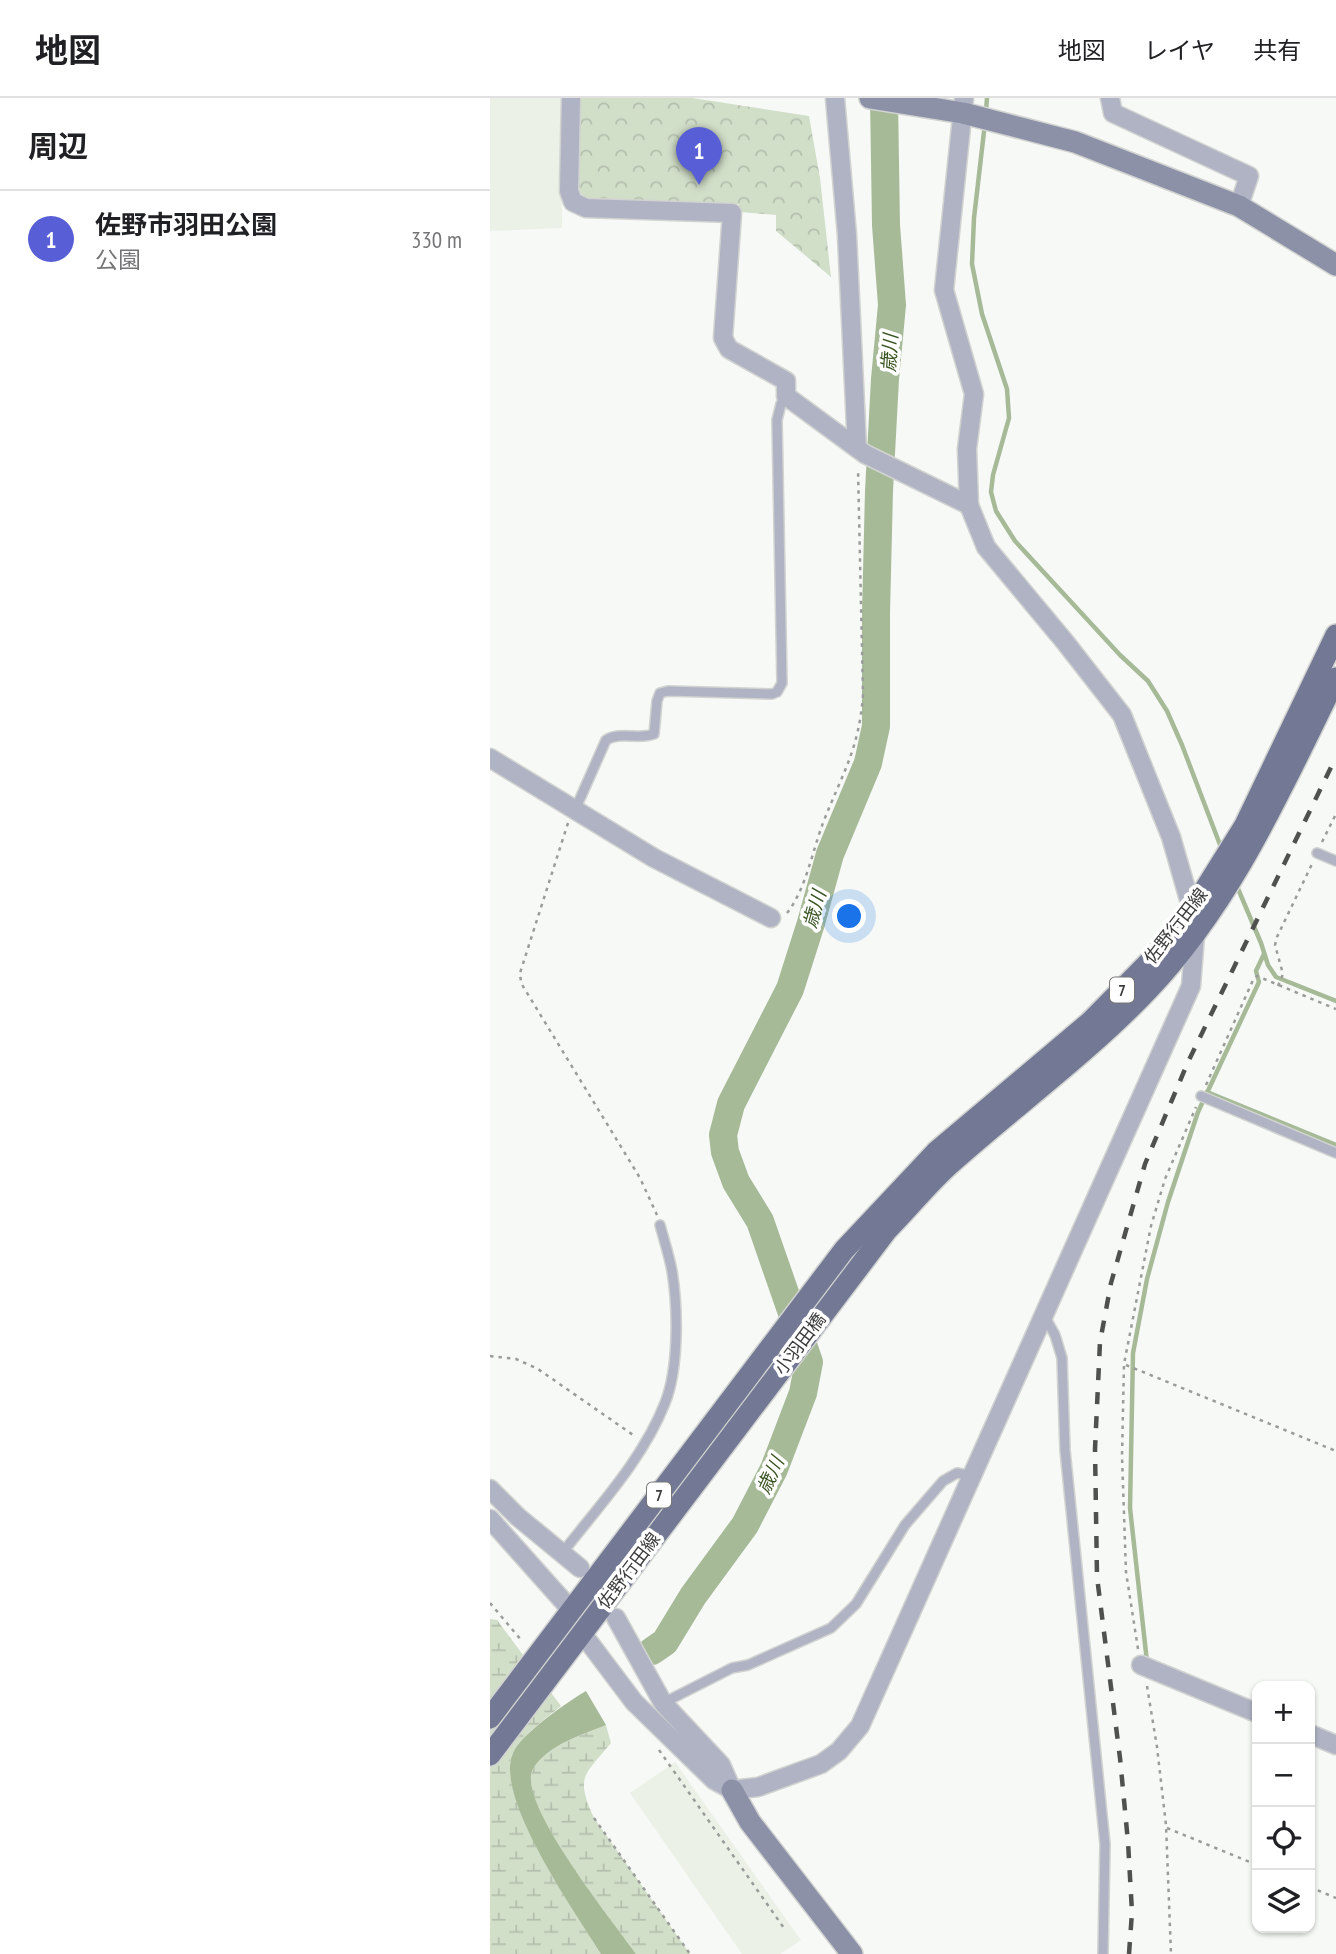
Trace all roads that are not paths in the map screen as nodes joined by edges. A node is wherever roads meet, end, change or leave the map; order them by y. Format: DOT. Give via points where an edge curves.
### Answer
graph roads {
  1 [pos="571,98"];
  2 [pos="835,98"];
  3 [pos="870,98"];
  4 [pos="1110,98"];
  5 [pos="961,108"];
  6 [pos="1238,206"];
  7 [pos="1336,265"];
  8 [pos="786,396"];
  9 [pos="861,451"];
  10 [pos="969,505"];
  11 [pos="1336,635"];
  12 [pos="1336,678"];
  13 [pos="490,758"];
  14 [pos="575,810"];
  15 [pos="1317,853"];
  16 [pos="1336,861"];
  17 [pos="1192,909"];
  18 [pos="771,918"];
  19 [pos="1195,935"];
  20 [pos="1201,1096"];
  21 [pos="1336,1153"];
  22 [pos="660,1224"];
  23 [pos="822,1278"];
  24 [pos="832,1302"];
  25 [pos="1045,1317"];
  26 [pos="763,1355"];
  27 [pos="769,1386"];
  28 [pos="972,1476"];
  29 [pos="490,1489"];
  30 [pos="490,1519"];
  31 [pos="563,1552"];
  32 [pos="580,1568"];
  33 [pos="572,1611"];
  34 [pos="616,1618"];
  35 [pos="582,1633"];
  36 [pos="1141,1665"];
  37 [pos="663,1703"];
  38 [pos="1252,1711"];
  39 [pos="490,1718"];
  40 [pos="1315,1736"];
  41 [pos="1336,1745"];
  42 [pos="490,1755"];
  43 [pos="732,1790"];
  44 [pos="852,1954"];
  45 [pos="1103,1954"];
  1 -- 8 [label="street" via="569,191 573,202 586,208 732,213 723,338 729,349 786,381"];
  2 -- 9 [label="street"];
  3 -- 5 [label="street"];
  4 -- 6 [label="street" via="1113,113 1250,176"];
  5 -- 6 [label="street" via="1074,142"];
  5 -- 10 [label="street" via="944,290 974,394 967,449"];
  6 -- 7 [label="street"];
  8 -- 9 [label="street"];
  8 -- 14 [label="lane" via="777,419 780,689 772,694 660,693 654,734 606,740"];
  9 -- 10 [label="street"];
  10 -- 17 [label="street" via="986,547 1122,715 1171,836"];
  11 -- 17 [label="main road, 佐野行田線 / 7" via="1245,825"];
  12 -- 19 [label="main road, 佐野行田線 / 7" via="1260,834"];
  13 -- 14 [label="street"];
  14 -- 18 [label="street" via="654,858"];
  15 -- 16 [label="lane"];
  17 -- 19 [label="street"];
  17 -- 23 [label="main road, 佐野行田線 / 7" via="1157,954 1090,1022 923,1164"];
  19 -- 24 [label="main road, 佐野行田線 / 7" via="1149,990 1098,1038 947,1167 887,1230"];
  19 -- 25 [label="street" via="1191,986"];
  20 -- 21 [label="lane"];
  22 -- 31 [label="lane" via="672,1271 675,1338 666,1402 633,1461"];
  23 -- 26 [label="main road, 小羽田橋 / 7"];
  24 -- 27 [label="main road, 小羽田橋 / 7"];
  25 -- 28 [label="street"];
  25 -- 45 [label="lane" via="1062,1358 1065,1450 1105,1844"];
  26 -- 33 [label="main road, 佐野行田線 / 7"];
  27 -- 35 [label="main road, 佐野行田線 / 7"];
  28 -- 37 [label="lane" via="957,1473 943,1482 905,1525 856,1604 831,1628 732,1668"];
  28 -- 43 [label="street" via="860,1726 821,1764 758,1787"];
  29 -- 31 [label="street"];
  30 -- 33 [label="street"];
  31 -- 32 [label="street"];
  33 -- 39 [label="main road, 佐野行田線 / 7"];
  34 -- 37 [label="street"];
  35 -- 42 [label="main road, 佐野行田線 / 7"];
  35 -- 43 [label="street" via="634,1702 714,1780"];
  36 -- 38 [label="street"];
  37 -- 43 [label="street" via="721,1765"];
  40 -- 41 [label="street"];
  43 -- 44 [label="street" via="750,1822"];
}
